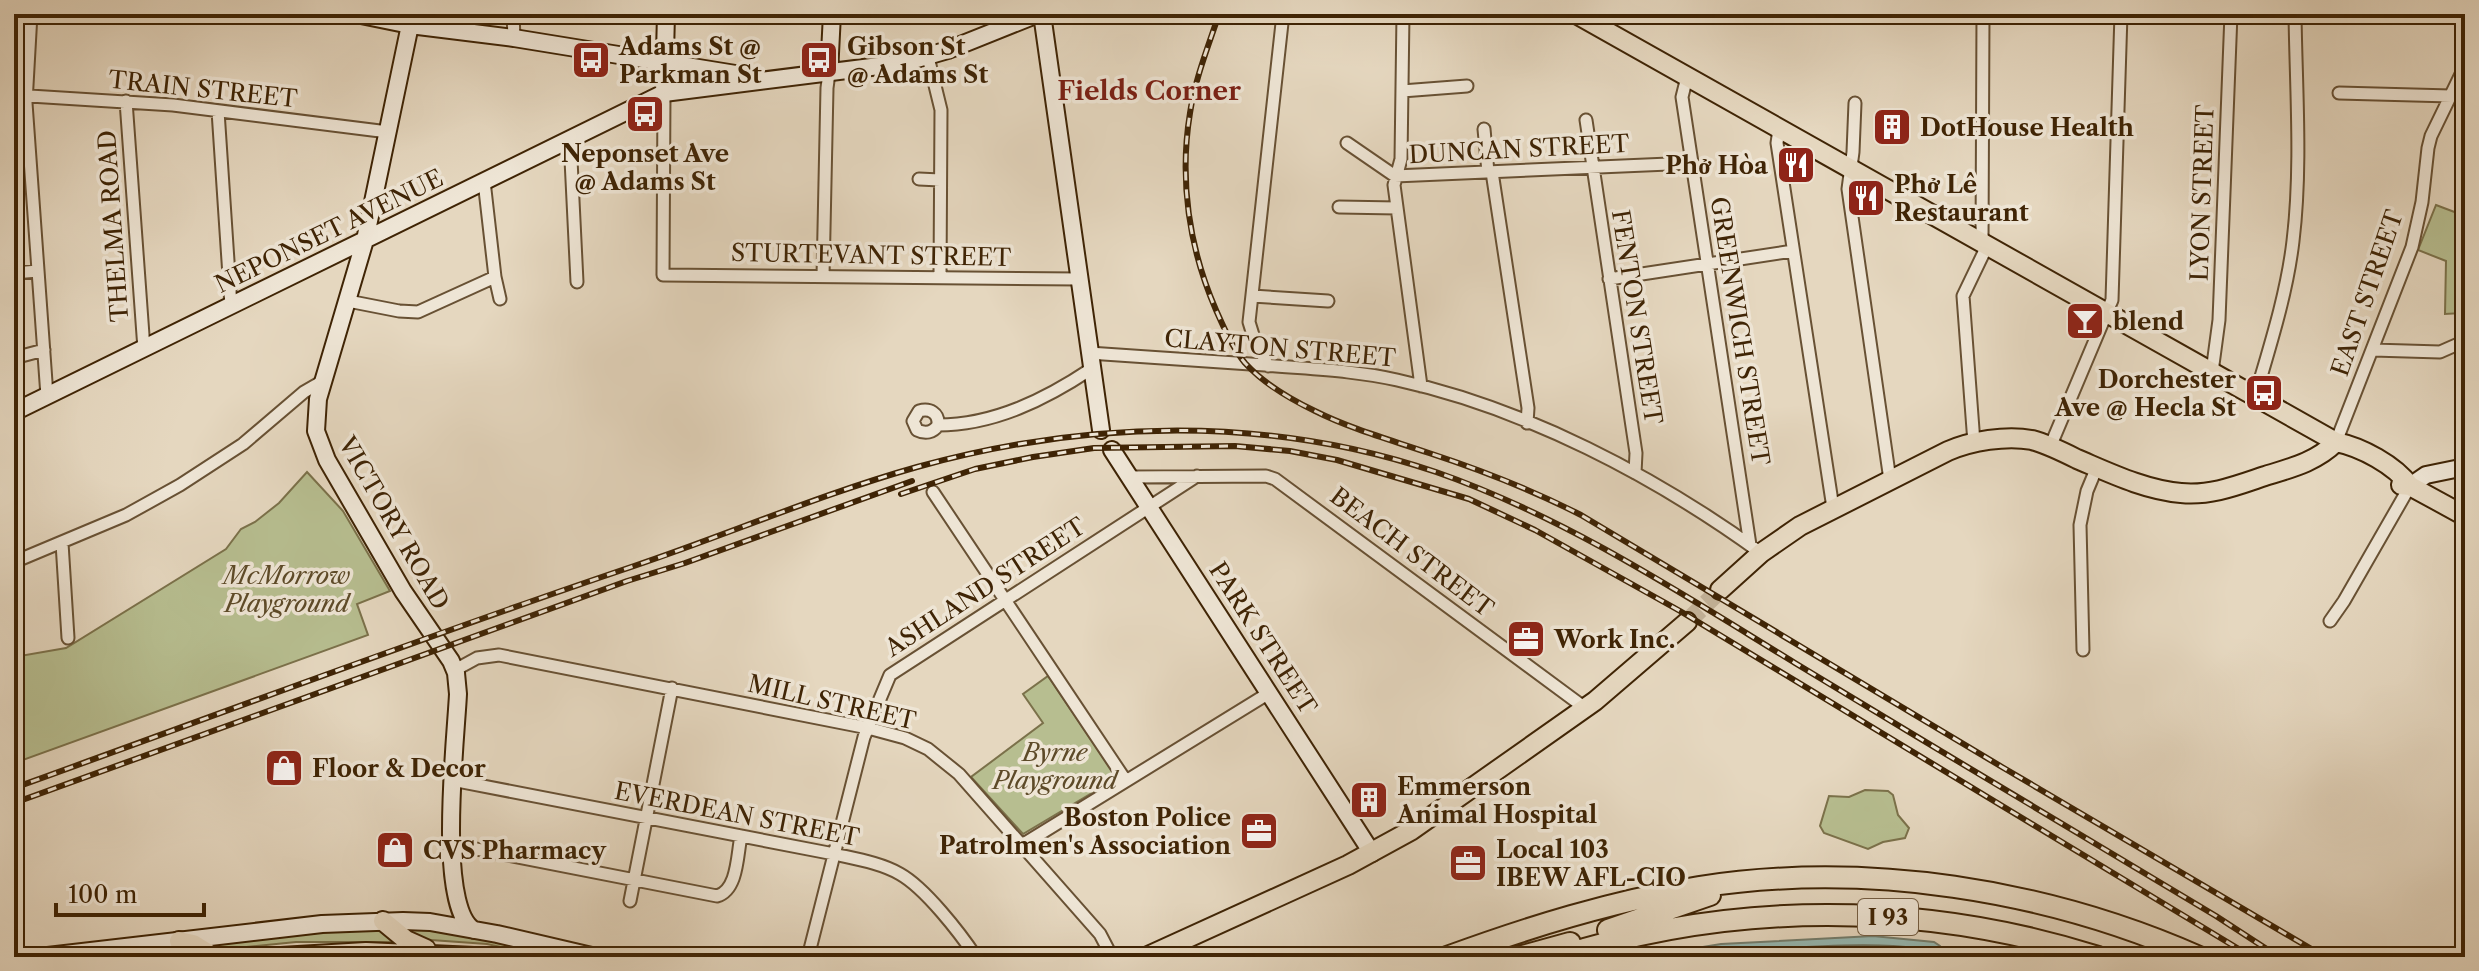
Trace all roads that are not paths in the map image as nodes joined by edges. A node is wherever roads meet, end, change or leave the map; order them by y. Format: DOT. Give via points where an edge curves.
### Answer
graph roads {
  1 [pos="31,14"];
  2 [pos="356,14"];
  3 [pos="513,14"];
  4 [pos="666,14"];
  5 [pos="832,14"];
  6 [pos="1040,14"];
  7 [pos="1283,14"];
  8 [pos="1403,14"];
  9 [pos="1576,14"];
  10 [pos="1983,14"];
  11 [pos="2121,14"];
  12 [pos="2231,14"];
  13 [pos="2295,14"];
  14 [pos="378,16"];
  15 [pos="410,25"];
  16 [pos="514,38"];
  17 [pos="928,57"];
  18 [pos="665,64"];
  19 [pos="2465,66"];
  20 [pos="829,73"];
  21 [pos="1687,77"];
  22 [pos="775,80"];
  23 [pos="1467,86"];
  24 [pos="701,88"];
  25 [pos="1402,91"];
  26 [pos="664,93"];
  27 [pos="2339,93"];
  28 [pos="20,95"];
  29 [pos="2451,96"];
  30 [pos="126,101"];
  31 [pos="1855,103"];
  32 [pos="218,111"];
  33 [pos="1586,120"];
  34 [pos="1484,129"];
  35 [pos="1779,129"];
  36 [pos="388,132"];
  37 [pos="570,139"];
  38 [pos="1347,143"];
  39 [pos="1692,163"];
  40 [pos="1592,168"];
  41 [pos="1850,169"];
  42 [pos="1490,172"];
  43 [pos="1395,176"];
  44 [pos="919,179"];
  45 [pos="940,180"];
  46 [pos="484,181"];
  47 [pos="1339,207"];
  48 [pos="1397,208"];
  49 [pos="365,240"];
  50 [pos="1984,244"];
  51 [pos="1793,251"];
  52 [pos="1707,264"];
  53 [pos="38,271"];
  54 [pos="14,273"];
  55 [pos="823,276"];
  56 [pos="495,277"];
  57 [pos="940,277"];
  58 [pos="1079,279"];
  59 [pos="1609,279"];
  60 [pos="577,282"];
  61 [pos="1252,296"];
  62 [pos="500,299"];
  63 [pos="348,301"];
  64 [pos="1328,301"];
  65 [pos="231,306"];
  66 [pos="2106,313"];
  67 [pos="2465,341"];
  68 [pos="144,349"];
  69 [pos="44,350"];
  70 [pos="2373,350"];
  71 [pos="14,358"];
  72 [pos="1090,361"];
  73 [pos="1268,366"];
  74 [pos="2212,372"];
  75 [pos="323,381"];
  76 [pos="1421,386"];
  77 [pos="47,396"];
  78 [pos="2255,397"];
  79 [pos="14,412"];
  80 [pos="1527,423"];
  81 [pos="938,425"];
  82 [pos="1101,430"];
  83 [pos="2336,442"];
  84 [pos="1974,443"];
  85 [pos="2050,447"];
  86 [pos="1112,450"];
  87 [pos="2097,467"];
  88 [pos="2465,467"];
  89 [pos="1635,473"];
  90 [pos="1197,476"];
  91 [pos="1130,477"];
  92 [pos="1890,480"];
  93 [pos="2410,486"];
  94 [pos="933,492"];
  95 [pos="1150,507"];
  96 [pos="1833,508"];
  97 [pos="2465,516"];
  98 [pos="62,543"];
  99 [pos="1756,549"];
  100 [pos="14,562"];
  101 [pos="1720,590"];
  102 [pos="1005,600"];
  103 [pos="2330,621"];
  104 [pos="1687,622"];
  105 [pos="68,638"];
  106 [pos="2083,650"];
  107 [pos="455,670"];
  108 [pos="672,688"];
  109 [pos="1269,693"];
  110 [pos="1585,708"];
  111 [pos="868,728"];
  112 [pos="452,780"];
  113 [pos="1126,781"];
  114 [pos="646,817"];
  115 [pos="741,836"];
  116 [pos="1022,845"];
  117 [pos="452,847"];
  118 [pos="1372,853"];
  119 [pos="834,854"];
  120 [pos="634,880"];
  121 [pos="1752,881"];
  122 [pos="630,901"];
  123 [pos="457,905"];
  124 [pos="383,921"];
  125 [pos="430,922"];
  126 [pos="1696,924"];
  127 [pos="474,930"];
  128 [pos="1588,937"];
  129 [pos="179,941"];
  130 [pos="1179,950"];
  131 [pos="465,956"];
  132 [pos="40,957"];
  133 [pos="214,957"];
  134 [pos="281,957"];
  135 [pos="596,957"];
  136 [pos="808,957"];
  137 [pos="976,957"];
  138 [pos="1112,957"];
  139 [pos="1146,957"];
  140 [pos="1447,957"];
  141 [pos="1502,957"];
  142 [pos="1519,957"];
  143 [pos="1558,957"];
  144 [pos="2098,957"];
  145 [pos="2199,957"];
  1 -- 28 [label="street"];
  2 -- 14 [label="main road"];
  3 -- 16 [label="street"];
  4 -- 18 [label="main road"];
  5 -- 20 [label="main road"];
  6 -- 17 [label="main road"];
  6 -- 58 [label="main road"];
  7 -- 61 [label="street"];
  8 -- 25 [label="street"];
  9 -- 21 [label="main road"];
  10 -- 50 [label="street"];
  11 -- 66 [label="street" via="2112,296"];
  12 -- 74 [label="street, LYON STREET" via="2219,320"];
  13 -- 78 [label="street" via="2294,238"];
  14 -- 15 [label="main road"];
  15 -- 16 [label="main road"];
  15 -- 36 [label="main road, VICTORY ROAD"];
  16 -- 18 [label="main road"];
  17 -- 20 [label="main road"];
  17 -- 45 [label="street" via="941,110"];
  18 -- 22 [label="main road"];
  18 -- 24 [label="main road"];
  18 -- 26 [label="main road"];
  19 -- 29 [label="street, EAST STREET"];
  20 -- 22 [label="main road"];
  20 -- 55 [label="street"];
  21 -- 35 [label="main road"];
  21 -- 39 [label="street, GREENWICH STREET" via="1682,97"];
  22 -- 24 [label="main road, NEPONSET AVENUE"];
  23 -- 25 [label="street"];
  24 -- 26 [label="main road, NEPONSET AVENUE"];
  25 -- 43 [label="street" via="1401,162"];
  26 -- 37 [label="main road, NEPONSET AVENUE"];
  26 -- 55 [label="street, STURTEVANT STREET" via="663,275"];
  27 -- 29 [label="street"];
  28 -- 30 [label="street, TRAIN STREET"];
  28 -- 53 [label="street"];
  29 -- 70 [label="street, EAST STREET" via="2431,136 2412,247"];
  30 -- 32 [label="street, TRAIN STREET"];
  30 -- 68 [label="street, THELMA ROAD"];
  31 -- 41 [label="street"];
  32 -- 36 [label="street, TRAIN STREET"];
  32 -- 65 [label="street"];
  33 -- 40 [label="street, FENTON STREET"];
  34 -- 42 [label="street"];
  35 -- 41 [label="main road"];
  35 -- 51 [label="street"];
  36 -- 49 [label="main road, VICTORY ROAD"];
  37 -- 46 [label="main road, NEPONSET AVENUE"];
  37 -- 60 [label="street"];
  38 -- 43 [label="street"];
  39 -- 40 [label="street, DUNCAN STREET"];
  39 -- 52 [label="street, GREENWICH STREET"];
  40 -- 42 [label="street, DUNCAN STREET"];
  40 -- 59 [label="street, FENTON STREET"];
  41 -- 50 [label="main road"];
  41 -- 92 [label="street" via="1848,189"];
  42 -- 43 [label="street, DUNCAN STREET"];
  42 -- 80 [label="street"];
  43 -- 48 [label="street"];
  44 -- 45 [label="street"];
  45 -- 57 [label="street"];
  46 -- 49 [label="main road, NEPONSET AVENUE"];
  46 -- 56 [label="street"];
  47 -- 48 [label="street"];
  48 -- 76 [label="street"];
  49 -- 63 [label="main road, VICTORY ROAD"];
  49 -- 65 [label="main road, NEPONSET AVENUE"];
  50 -- 66 [label="main road"];
  50 -- 84 [label="street" via="1963,296"];
  51 -- 52 [label="street"];
  51 -- 96 [label="street"];
  52 -- 59 [label="street"];
  52 -- 99 [label="street, GREENWICH STREET"];
  53 -- 54 [label="street"];
  53 -- 69 [label="street"];
  55 -- 57 [label="street, STURTEVANT STREET"];
  56 -- 62 [label="street"];
  56 -- 63 [label="street" via="418,312"];
  57 -- 58 [label="street, STURTEVANT STREET"];
  58 -- 72 [label="main road"];
  59 -- 89 [label="street, FENTON STREET"];
  61 -- 64 [label="street"];
  61 -- 73 [label="street" via="1250,329"];
  63 -- 75 [label="main road, VICTORY ROAD"];
  65 -- 68 [label="main road, NEPONSET AVENUE"];
  66 -- 74 [label="main road"];
  66 -- 85 [label="street"];
  67 -- 70 [label="street" via="2440,352"];
  68 -- 77 [label="main road, NEPONSET AVENUE"];
  69 -- 71 [label="street"];
  69 -- 77 [label="street"];
  70 -- 83 [label="street, EAST STREET"];
  72 -- 73 [label="street, CLAYTON STREET"];
  72 -- 81 [label="street" via="1035,402 964,424"];
  72 -- 82 [label="main road"];
  73 -- 76 [label="street, CLAYTON STREET" via="1359,373"];
  74 -- 78 [label="main road"];
  75 -- 98 [label="street" via="199,473"];
  75 -- 107 [label="main road, VICTORY ROAD" via="316,418 322,451"];
  76 -- 80 [label="street, CLAYTON STREET"];
  77 -- 79 [label="main road, NEPONSET AVENUE"];
  78 -- 83 [label="main road"];
  80 -- 89 [label="street, CLAYTON STREET"];
  83 -- 87 [label="main road" via="2312,460 2208,493 2169,491"];
  83 -- 93 [label="main road" via="2359,449 2401,474"];
  84 -- 85 [label="main road" via="2016,439"];
  84 -- 92 [label="main road"];
  85 -- 87 [label="main road"];
  86 -- 91 [label="main road, PARK STREET"];
  87 -- 106 [label="street" via="2080,525"];
  88 -- 93 [label="main road" via="2426,475"];
  89 -- 99 [label="street, CLAYTON STREET"];
  90 -- 91 [label="street, BEACH STREET"];
  90 -- 95 [label="street"];
  90 -- 110 [label="street, BEACH STREET" via="1275,479"];
  91 -- 95 [label="main road, PARK STREET"];
  92 -- 96 [label="main road"];
  93 -- 97 [label="main road"];
  93 -- 103 [label="street"];
  94 -- 102 [label="street"];
  95 -- 102 [label="street, ASHLAND STREET"];
  95 -- 109 [label="main road, PARK STREET"];
  96 -- 99 [label="main road"];
  98 -- 100 [label="street"];
  98 -- 105 [label="street"];
  99 -- 101 [label="main road"];
  102 -- 111 [label="street, ASHLAND STREET" via="893,671"];
  102 -- 113 [label="street"];
  104 -- 110 [label="main road"];
  107 -- 108 [label="street, MILL STREET" via="496,655"];
  107 -- 112 [label="main road"];
  108 -- 111 [label="street, MILL STREET"];
  108 -- 114 [label="street"];
  109 -- 113 [label="street"];
  109 -- 118 [label="main road, PARK STREET"];
  110 -- 118 [label="main road" via="1432,817"];
  111 -- 116 [label="street, MILL STREET" via="938,755"];
  111 -- 119 [label="street, ASHLAND STREET"];
  112 -- 114 [label="street, EVERDEAN STREET"];
  112 -- 117 [label="main road"];
  113 -- 116 [label="street"];
  114 -- 115 [label="street, EVERDEAN STREET"];
  114 -- 120 [label="street"];
  115 -- 119 [label="street, EVERDEAN STREET"];
  115 -- 120 [label="street" via="731,883 723,894"];
  116 -- 138 [label="street, MILL STREET" via="1100,934"];
  117 -- 120 [label="street"];
  117 -- 123 [label="main road"];
  118 -- 130 [label="main road"];
  119 -- 136 [label="street, ASHLAND STREET"];
  119 -- 137 [label="street, EVERDEAN STREET" via="903,875"];
  120 -- 122 [label="street"];
  121 -- 128 [label="highway, I 93"];
  121 -- 140 [label="highway, I 93" via="1593,909"];
  121 -- 145 [label="highway, I 93" via="1877,880 1984,892 2097,919"];
  123 -- 125 [label="main road" via="448,916"];
  123 -- 127 [label="main road" via="462,920"];
  124 -- 125 [label="main road"];
  124 -- 129 [label="main road"];
  124 -- 131 [label="main road" via="415,946"];
  125 -- 127 [label="main road"];
  126 -- 128 [label="highway, I 93"];
  126 -- 143 [label="highway, I 93"];
  126 -- 144 [label="highway, I 93" via="1792,915 1906,918 1998,931"];
  127 -- 135 [label="main road"];
  128 -- 141 [label="highway, I 93"];
  128 -- 142 [label="highway, I 93"];
  129 -- 132 [label="main road"];
  129 -- 133 [label="main road"];
  130 -- 139 [label="main road"];
  131 -- 134 [label="main road" via="366,952"];
}
